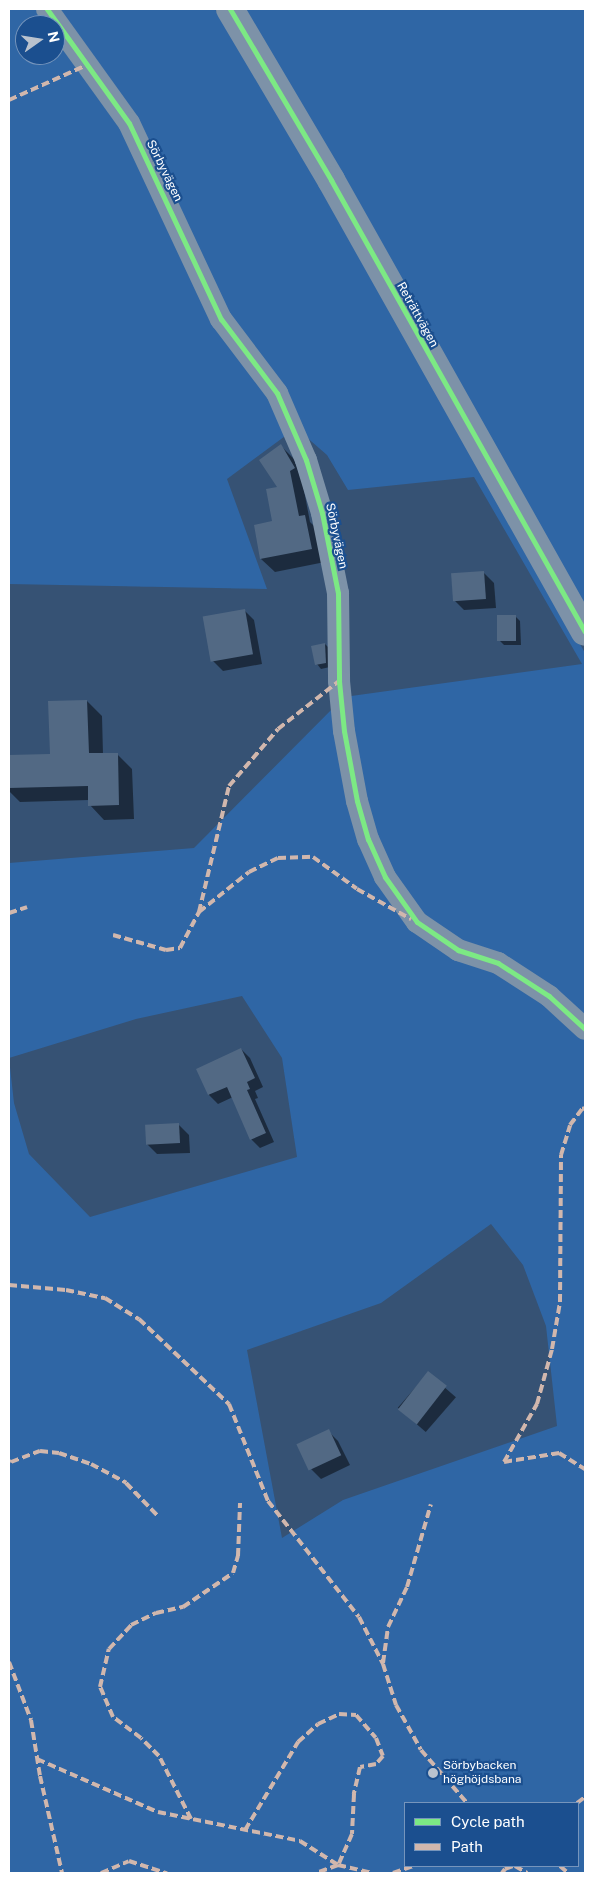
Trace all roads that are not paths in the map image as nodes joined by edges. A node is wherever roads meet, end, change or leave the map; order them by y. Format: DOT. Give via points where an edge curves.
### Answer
graph roads {
  1 [pos="46,9"];
  2 [pos="230,9"];
  3 [pos="585,632"];
  4 [pos="585,1029"];
  1 -- 4 [label="street, Sörbyvägen" via="130,123 221,319 277,393 306,460 322,513 338,593 339,681 344,732 357,801 368,839 385,878 417,922 458,950 498,963 549,996"];
  2 -- 3 [label="street, Reträttvägen"];
}
